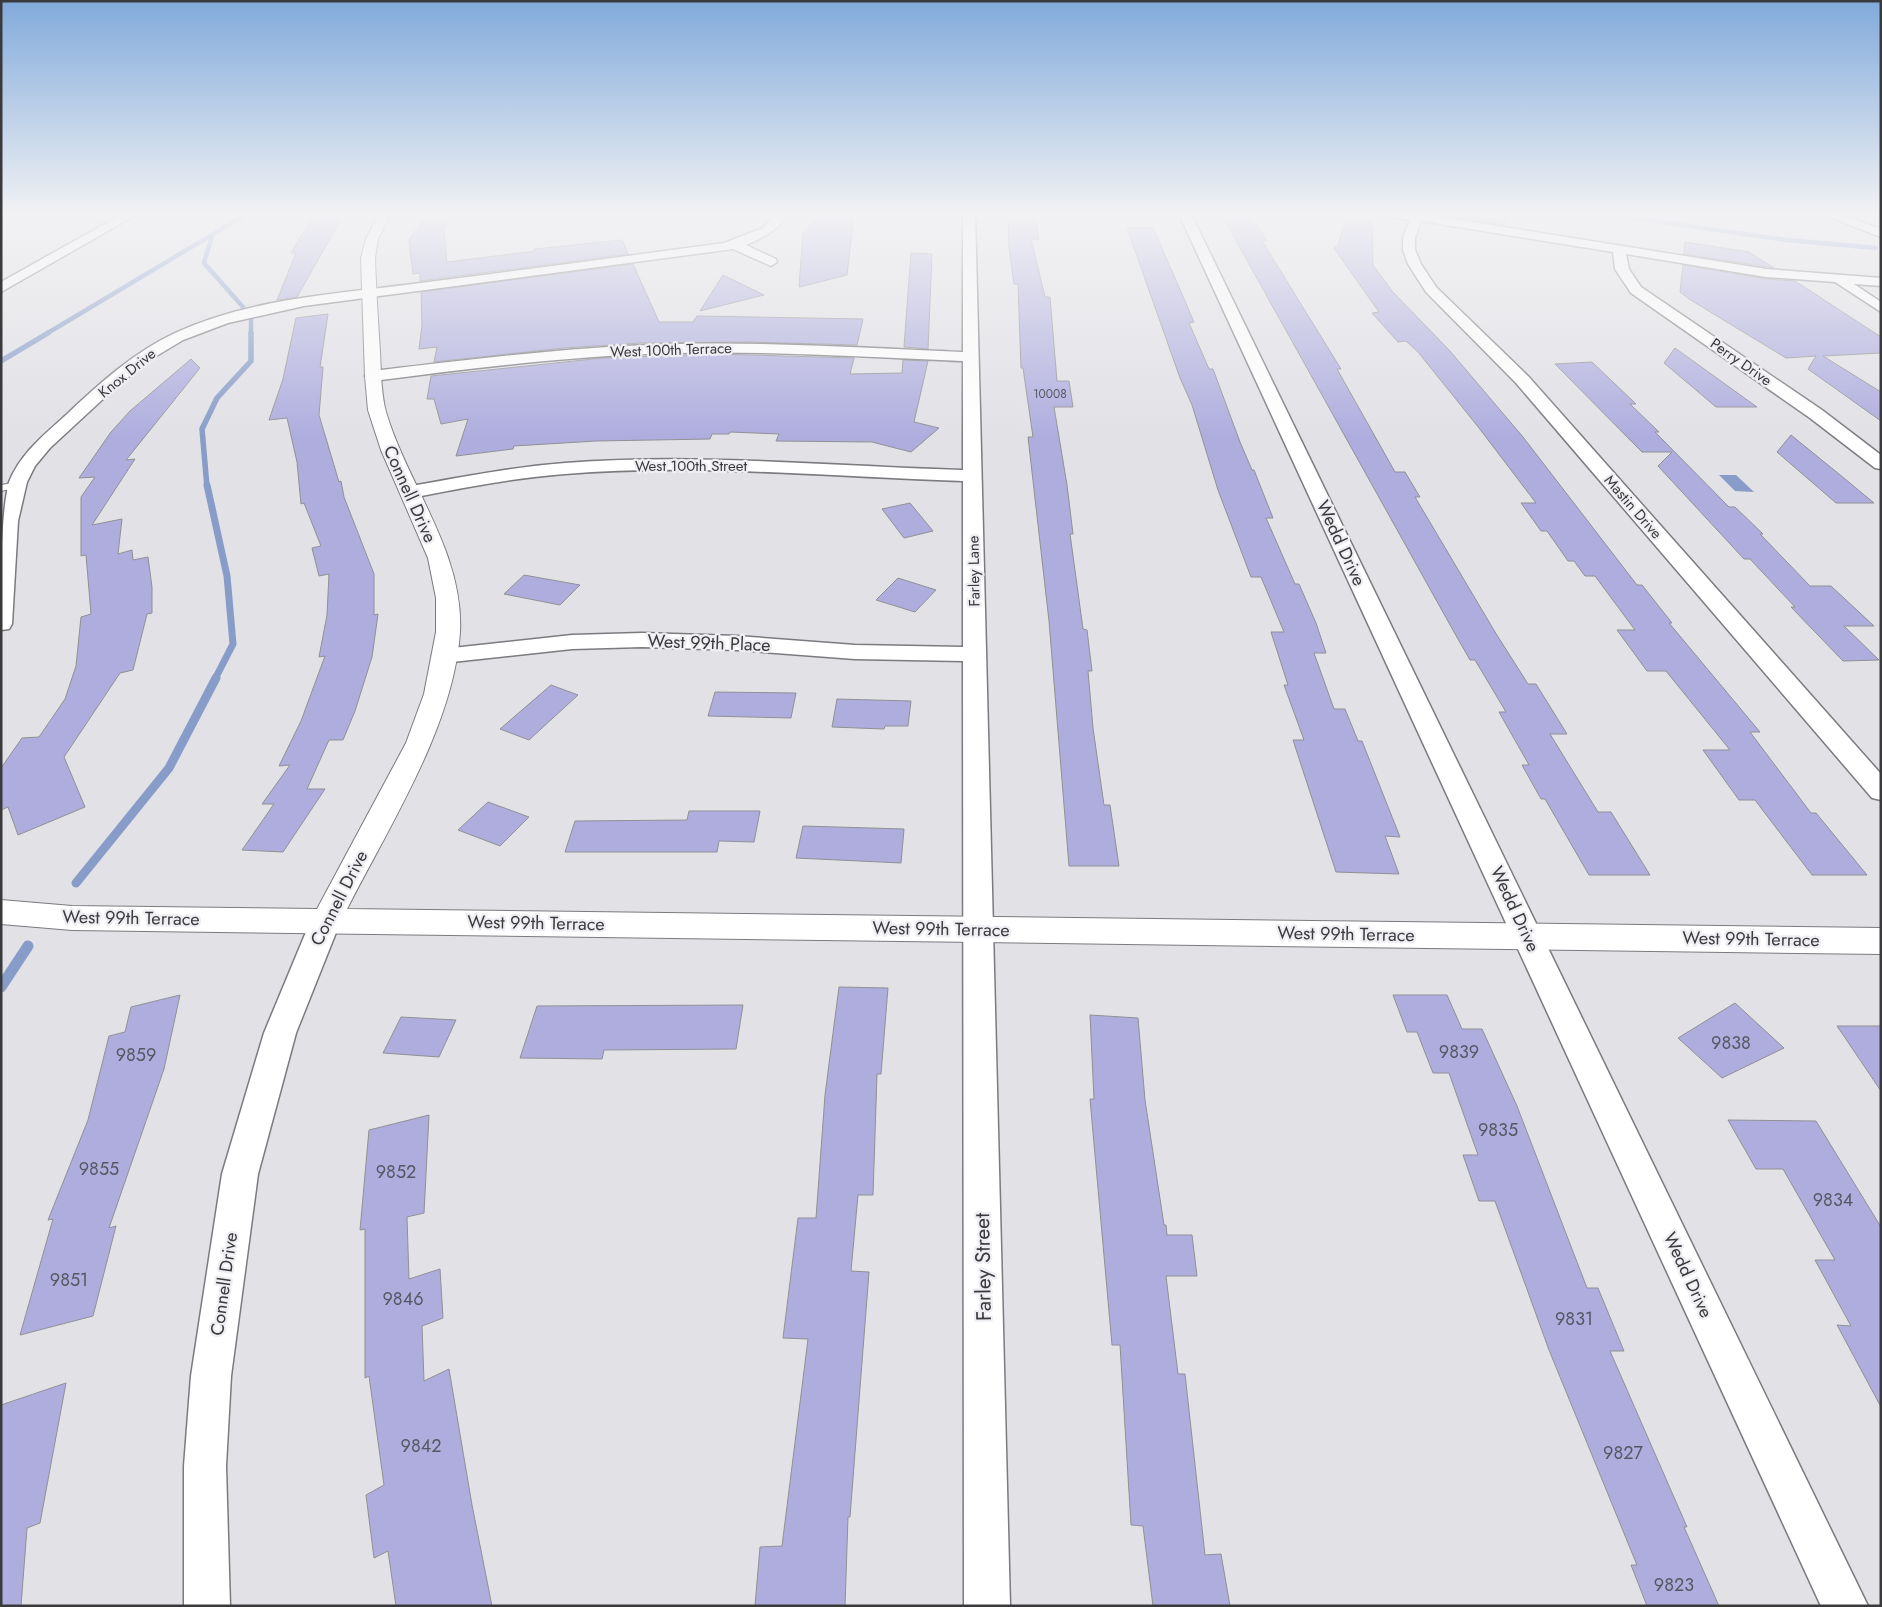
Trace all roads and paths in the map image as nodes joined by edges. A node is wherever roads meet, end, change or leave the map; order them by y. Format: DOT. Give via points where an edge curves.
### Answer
graph roads {
  1 [pos="369,287"];
  2 [pos="420,287"];
  3 [pos="970,287"];
  4 [pos="1220,287"];
  5 [pos="1430,287"];
  6 [pos="1634,287"];
  7 [pos="1851,287"];
  8 [pos="369,294"];
  9 [pos="1881,308"];
  10 [pos="971,357"];
  11 [pos="373,376"];
  12 [pos="1881,464"];
  13 [pos="973,476"];
  14 [pos="18,485"];
  15 [pos="1,488"];
  16 [pos="411,492"];
  17 [pos="6,512"];
  18 [pos="1,624"];
  19 [pos="976,654"];
  20 [pos="443,656"];
  21 [pos="1881,791"];
  22 [pos="1,912"];
  23 [pos="326,920"];
  24 [pos="978,929"];
  25 [pos="1528,936"];
  26 [pos="1881,941"];
  27 [pos="207,1606"];
  28 [pos="988,1606"];
  29 [pos="1846,1606"];
  1 -- 8 [label="main road, Connell Drive"];
  2 -- 8 [label="street, Knox Drive"];
  3 -- 10 [label="street, Farley Lane"];
  4 -- 25 [label="street, Wedd Drive"];
  5 -- 21 [label="street, Mastin Drive" via="1542,402"];
  6 -- 12 [label="street, Perry Drive" via="1816,414"];
  7 -- 9 [label="street"];
  8 -- 11 [label="main road, Connell Drive"];
  8 -- 14 [label="street, Knox Drive" via="268,309 197,329 165,343 145,355 44,445 26,466"];
  10 -- 11 [label="street, West 100th Terrace" via="779,348 660,349 533,357"];
  10 -- 13 [label="street, Farley Lane"];
  11 -- 16 [label="main road, Connell Drive" via="379,418 390,450"];
  13 -- 16 [label="street, West 100th Street" via="649,464 535,471"];
  13 -- 19 [label="street, Farley Lane"];
  14 -- 15 [label="lane"];
  14 -- 17 [label="street, Knox Drive"];
  16 -- 20 [label="main road, Connell Drive" via="439,558 447,598 448,632"];
  17 -- 18 [label="street, Knox Drive"];
  19 -- 20 [label="street, West 99th Place" via="854,652 642,640 572,642"];
  19 -- 24 [label="street, Farley Lane"];
  20 -- 23 [label="main road, Connell Drive" via="436,694 419,743"];
  22 -- 23 [label="main road, West 99th Terrace" via="72,918"];
  23 -- 24 [label="main road, West 99th Terrace"];
  23 -- 27 [label="street, Connell Drive" via="280,1032 240,1174 211,1376 205,1466"];
  24 -- 25 [label="main road, West 99th Terrace"];
  24 -- 28 [label="street, Farley Street"];
  25 -- 26 [label="main road, West 99th Terrace"];
  25 -- 29 [label="street, Wedd Drive"];
}
